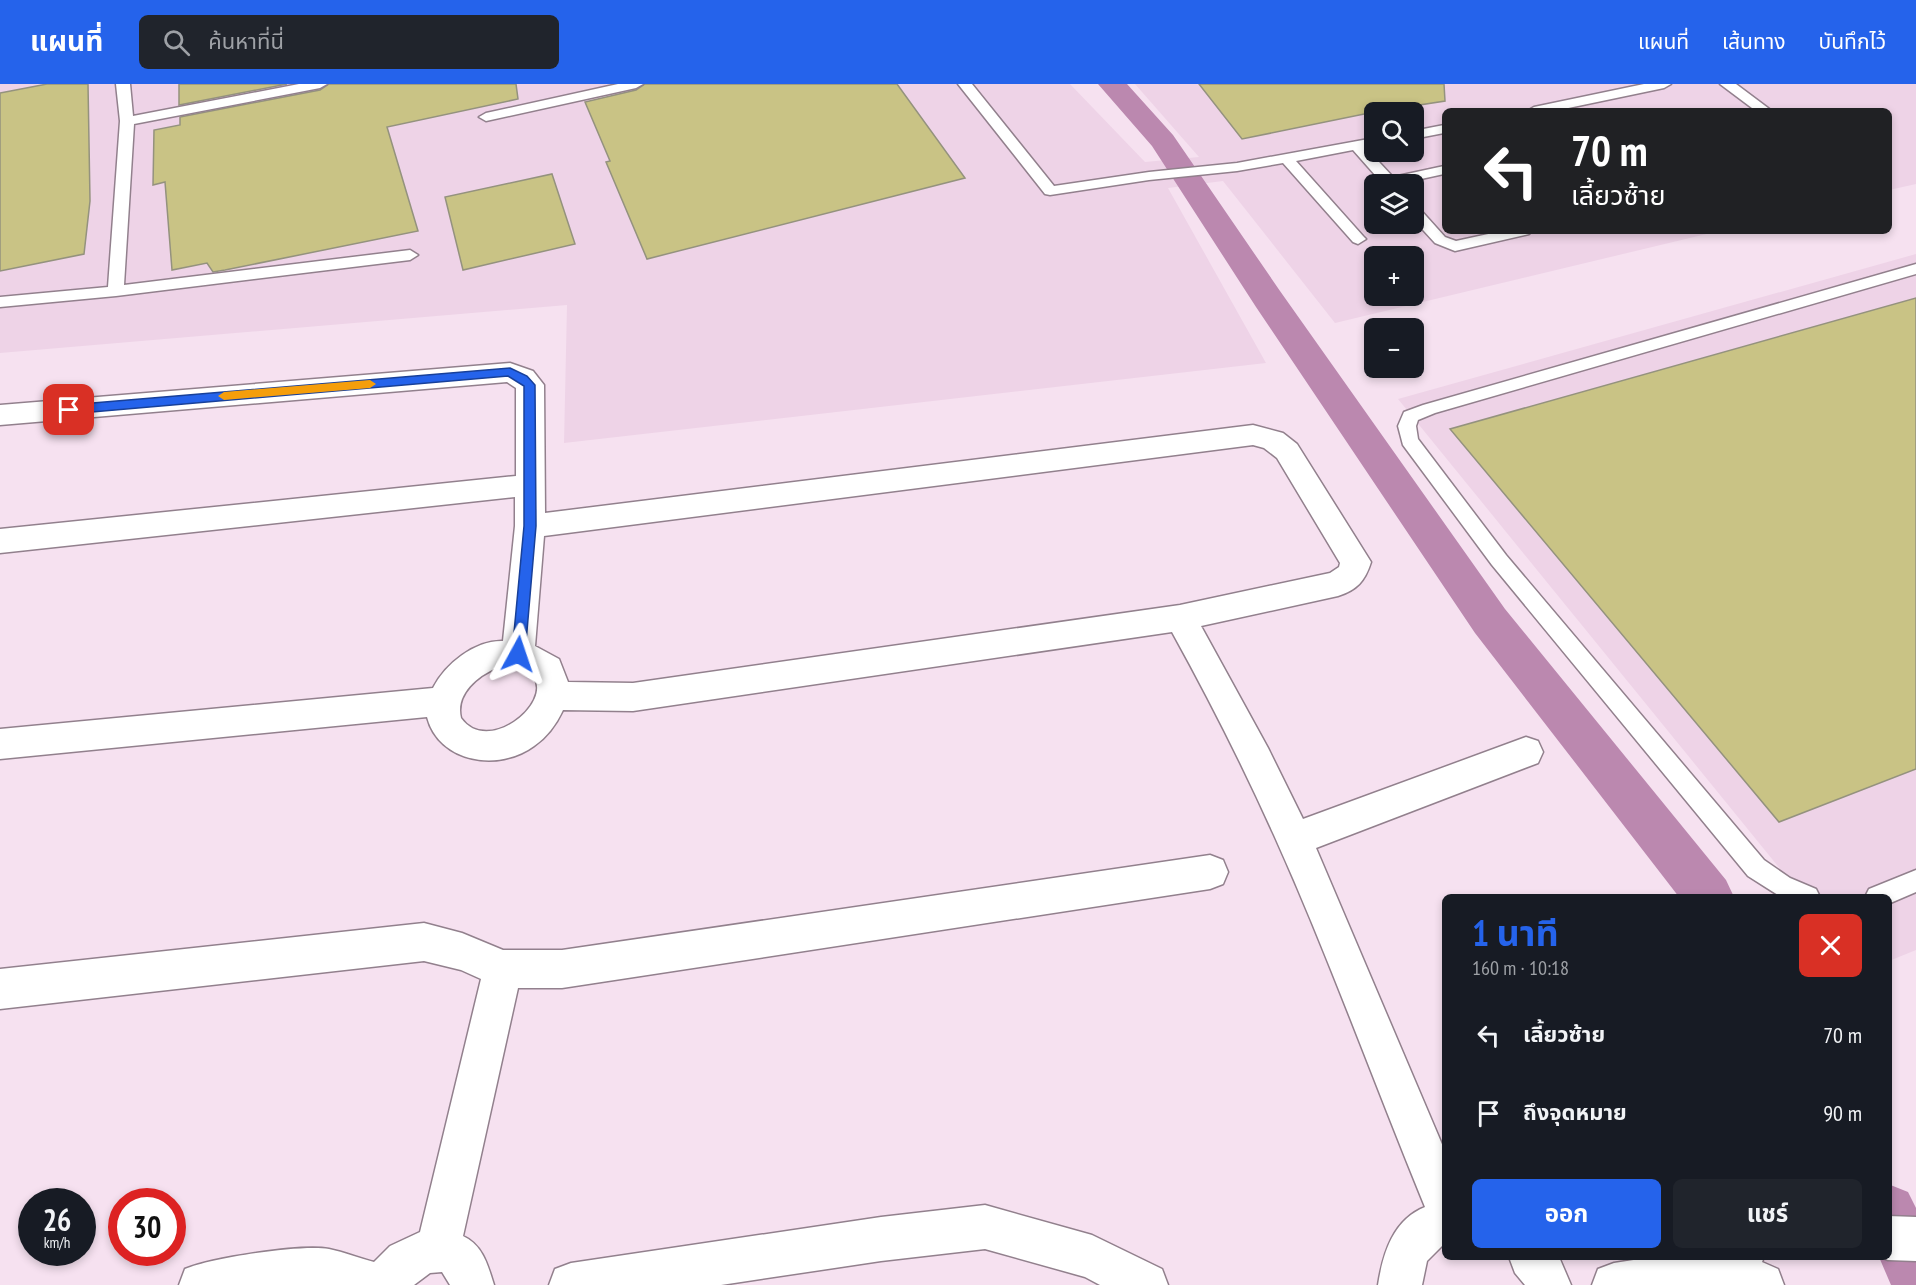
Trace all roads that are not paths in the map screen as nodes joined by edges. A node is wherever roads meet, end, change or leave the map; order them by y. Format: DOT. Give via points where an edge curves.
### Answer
graph roads {
  1 [pos="123,84"];
  2 [pos="320,84"];
  3 [pos="636,84"];
  4 [pos="965,84"];
  5 [pos="1664,84"];
  6 [pos="1727,84"];
  7 [pos="1548,108"];
  8 [pos="1761,108"];
  9 [pos="486,117"];
  10 [pos="127,121"];
  11 [pos="1442,129"];
  12 [pos="1424,133"];
  13 [pos="1364,144"];
  14 [pos="1357,146"];
  15 [pos="1286,158"];
  16 [pos="1442,170"];
  17 [pos="1382,174"];
  18 [pos="1424,175"];
  19 [pos="1424,222"];
  20 [pos="1510,234"];
  21 [pos="1358,239"];
  22 [pos="410,255"];
  23 [pos="1916,269"];
  24 [pos="116,291"];
  25 [pos="0,302"];
  26 [pos="0,415"];
  27 [pos="529,485"];
  28 [pos="530,526"];
  29 [pos="0,541"];
  30 [pos="1180,618"];
  31 [pos="518,654"];
  32 [pos="554,696"];
  33 [pos="443,701"];
  34 [pos="0,744"];
  35 [pos="1526,752"];
  36 [pos="1295,839"];
  37 [pos="1210,872"];
  38 [pos="1916,881"];
  39 [pos="1801,894"];
  40 [pos="1884,894"];
  41 [pos="503,969"];
  42 [pos="0,989"];
  43 [pos="1442,1195"];
  44 [pos="1442,1222"];
  45 [pos="1892,1238"];
  46 [pos="1916,1239"];
  47 [pos="438,1250"];
  48 [pos="1534,1260"];
  49 [pos="1740,1274"];
  50 [pos="201,1285"];
  51 [pos="376,1285"];
  52 [pos="384,1285"];
  53 [pos="472,1285"];
  54 [pos="571,1285"];
  55 [pos="1146,1285"];
  56 [pos="1400,1285"];
  57 [pos="1549,1285"];
  58 [pos="1614,1285"];
  1 -- 10 [label="lane"];
  2 -- 10 [label="lane"];
  3 -- 9 [label="lane"];
  4 -- 15 [label="lane" via="1050,191"];
  5 -- 7 [label="lane"];
  6 -- 8 [label="lane"];
  10 -- 24 [label="lane"];
  11 -- 12 [label="lane"];
  13 -- 14 [label="lane"];
  14 -- 15 [label="lane"];
  14 -- 17 [label="lane"];
  15 -- 21 [label="lane"];
  16 -- 18 [label="lane"];
  19 -- 20 [label="lane" via="1440,240 1455,246"];
  22 -- 24 [label="lane"];
  23 -- 39 [label="lane" via="1429,409 1410,416 1407,426 1409,440 1499,560 1756,868"];
  24 -- 25 [label="lane"];
  26 -- 27 [label="street" via="510,372 530,385"];
  27 -- 28 [label="street"];
  27 -- 29 [label="street"];
  28 -- 30 [label="street" via="1253,435 1273,440 1287,451 1356,562 1352,574 1338,584"];
  28 -- 31 [label="street"];
  30 -- 32 [label="street" via="633,697"];
  30 -- 36 [label="street" via="1206,660"];
  31 -- 32 [label="street" via="547,667 554,681"];
  31 -- 33 [label="street" via="481,660 451,685"];
  32 -- 33 [label="street" via="548,712 518,739 478,746 461,741 449,731 442,717"];
  33 -- 34 [label="street"];
  35 -- 36 [label="street"];
  36 -- 43 [label="street"];
  37 -- 41 [label="street" via="562,969"];
  38 -- 40 [label="lane"];
  41 -- 42 [label="street" via="424,942"];
  41 -- 47 [label="street"];
  44 -- 56 [label="street" via="1414,1241 1404,1261"];
  45 -- 46 [label="street"];
  47 -- 52 [label="street" via="408,1259"];
  47 -- 53 [label="street" via="461,1260"];
  48 -- 57 [label="street"];
  49 -- 58 [label="street"];
  50 -- 51 [label="street" via="297,1271 327,1271"];
  54 -- 55 [label="street" via="985,1227 1092,1257"];
}
